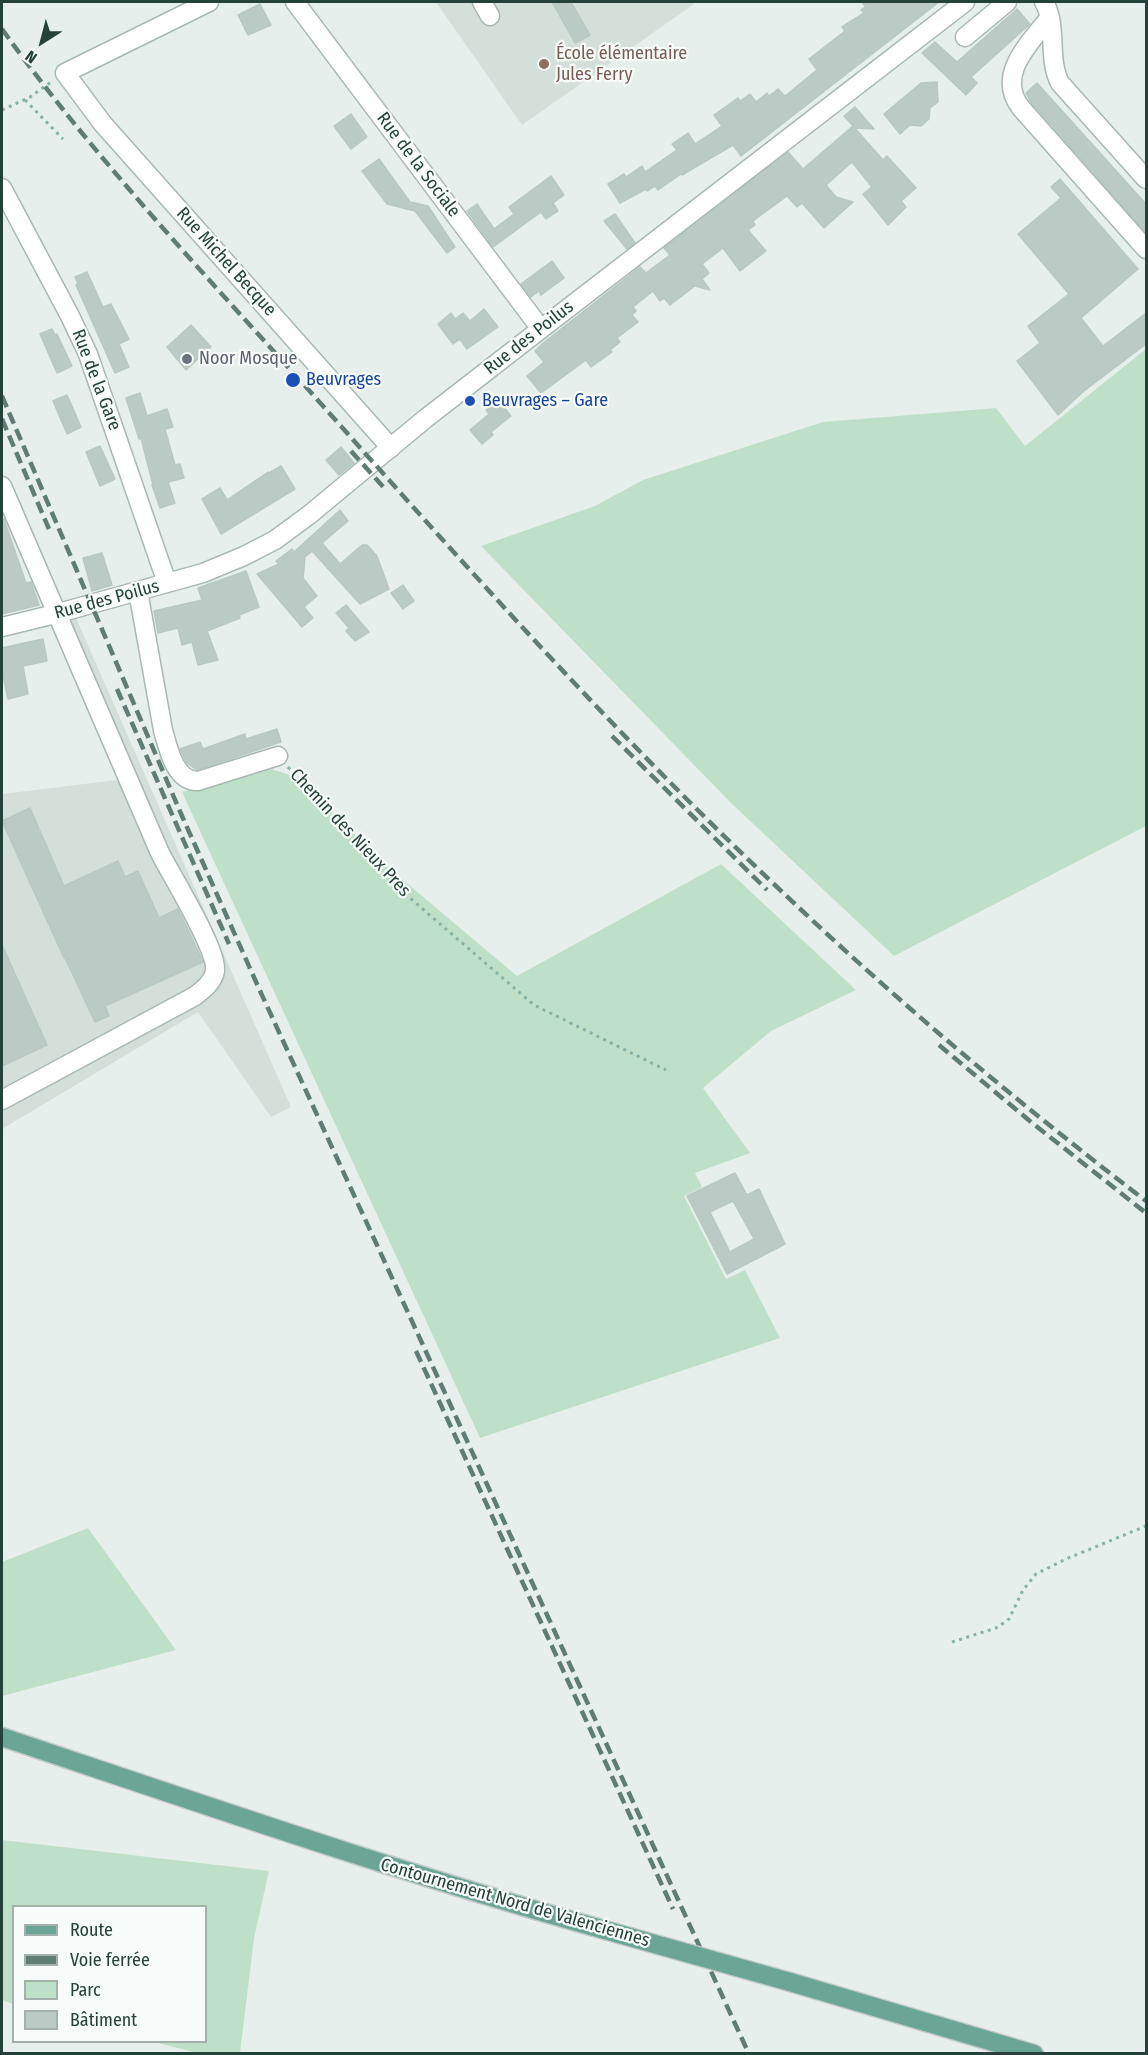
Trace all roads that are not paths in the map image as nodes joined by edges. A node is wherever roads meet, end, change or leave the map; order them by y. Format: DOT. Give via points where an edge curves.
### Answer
graph roads {
  1 [pos="209,2"];
  2 [pos="295,2"];
  3 [pos="1007,2"];
  4 [pos="958,4"];
  5 [pos="1047,9"];
  6 [pos="965,37"];
  7 [pos="1146,179"];
  8 [pos="2,188"];
  9 [pos="1146,249"];
  10 [pos="541,329"];
  11 [pos="391,448"];
  12 [pos="2,486"];
  13 [pos="167,583"];
  14 [pos="138,591"];
  15 [pos="55,614"];
  16 [pos="2,627"];
  17 [pos="278,756"];
  18 [pos="2,1100"];
  19 [pos="2,1737"];
  20 [pos="1034,2054"];
  1 -- 11 [label="street, Rue Michel Becque" via="65,73 103,124"];
  2 -- 10 [label="street, Rue de la Sociale"];
  3 -- 6 [label="street"];
  4 -- 10 [label="street, Rue des Poilus"];
  5 -- 7 [label="street" via="1060,83"];
  5 -- 9 [label="street" via="1014,69 1013,97"];
  8 -- 13 [label="street, Rue de la Gare" via="88,354"];
  10 -- 11 [label="street, Rue des Poilus"];
  11 -- 13 [label="street, Rue des Poilus" via="275,540 212,570"];
  12 -- 15 [label="street"];
  13 -- 14 [label="street, Rue des Poilus"];
  14 -- 15 [label="street, Rue des Poilus"];
  14 -- 17 [label="street, Chemin des Nieux Pres" via="163,730 182,776 198,781"];
  15 -- 16 [label="street, Rue des Poilus"];
  15 -- 18 [label="street" via="160,853 210,950 214,973 209,984 195,996"];
  19 -- 20 [label="main road, Contournement Nord de Valenciennes, bridge" via="492,1898"];
}
